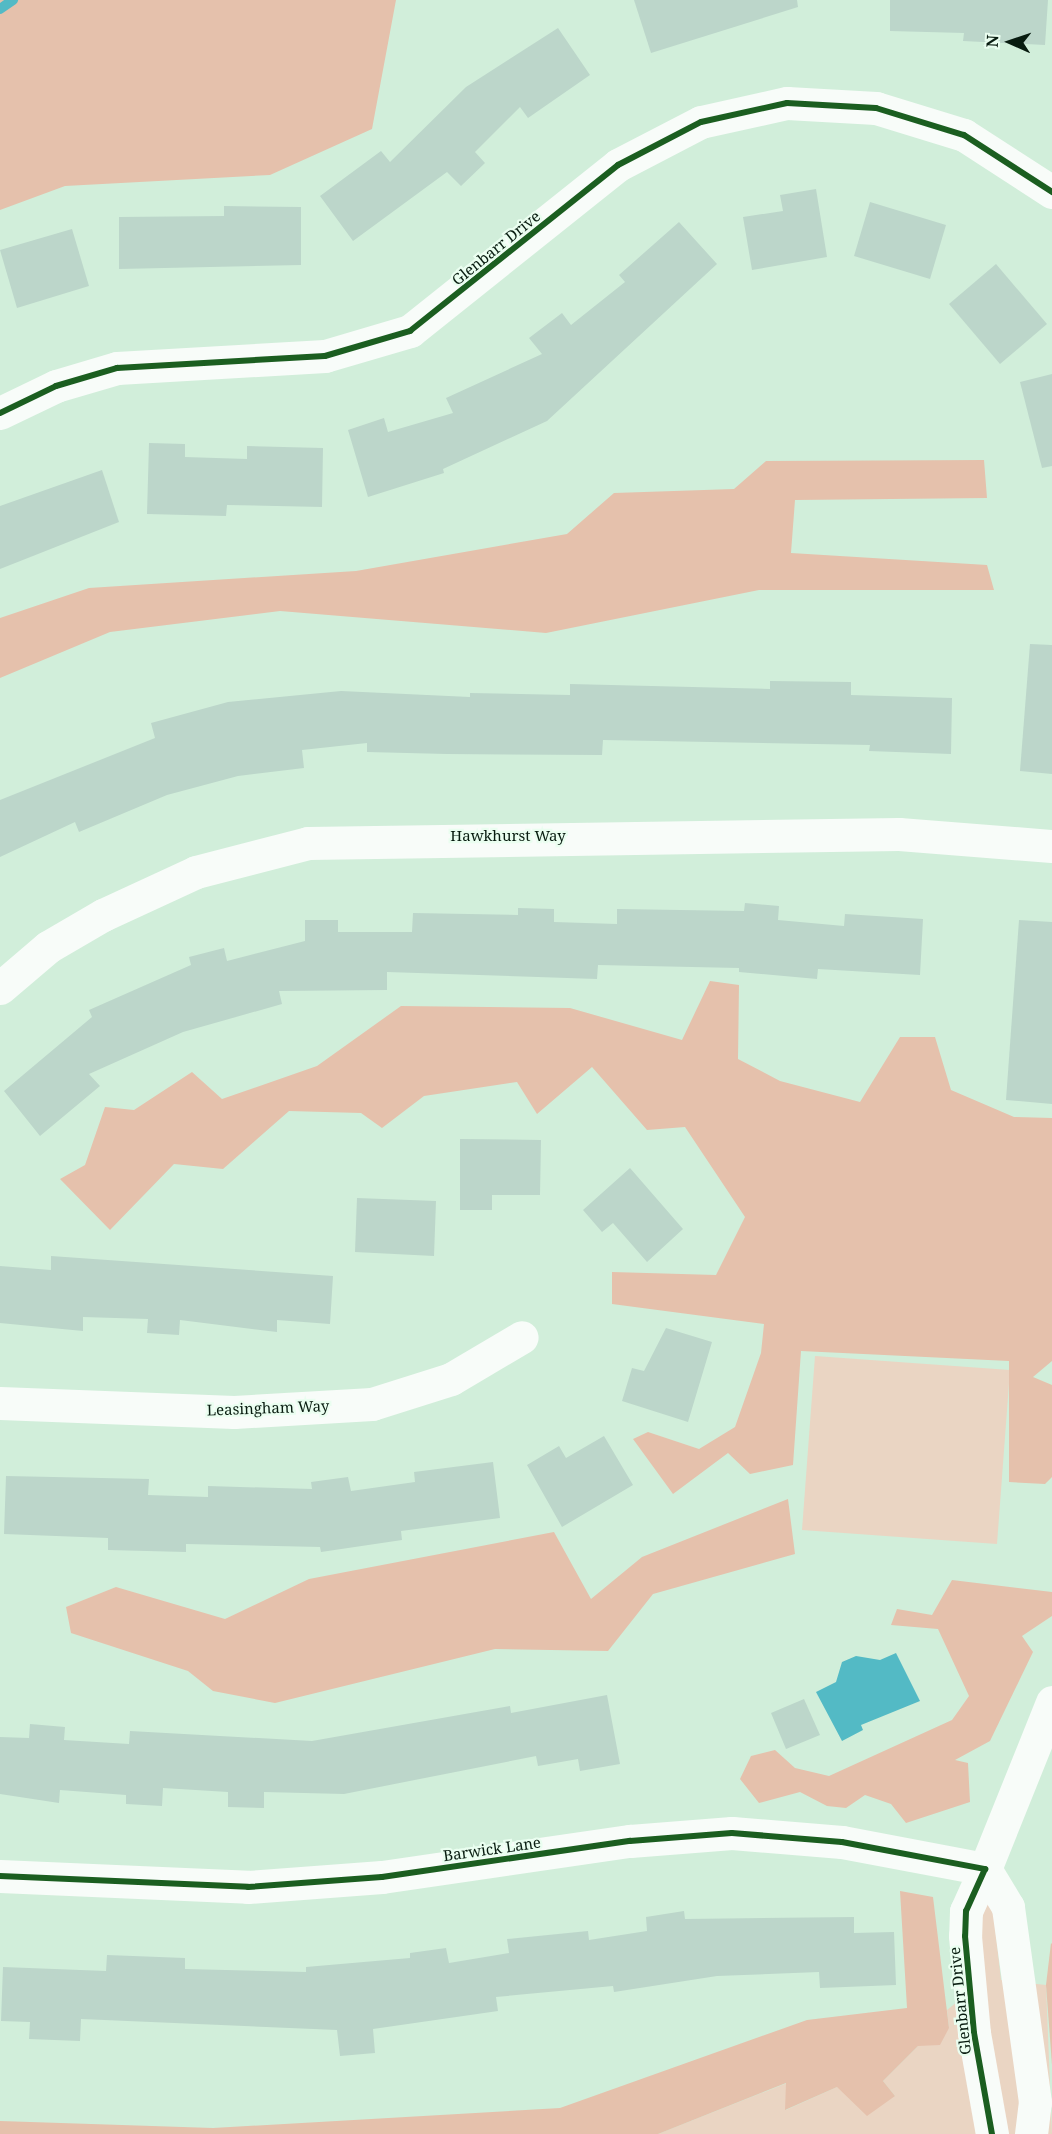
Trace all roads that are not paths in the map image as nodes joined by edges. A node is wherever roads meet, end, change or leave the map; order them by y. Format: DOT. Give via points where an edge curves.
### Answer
graph roads {
  1 [pos="1052,192"];
  2 [pos="0,413"];
  3 [pos="1052,846"];
  4 [pos="0,988"];
  5 [pos="522,1337"];
  6 [pos="0,1403"];
  7 [pos="1052,1702"];
  8 [pos="985,1869"];
  9 [pos="0,1876"];
  10 [pos="992,2134"];
  11 [pos="1031,2134"];
  1 -- 2 [label="street, Glenbarr Drive" via="964,135 876,108 787,103 701,122 618,165 410,331 326,356 117,368 56,386"];
  3 -- 4 [label="street, Hawkhurst Way" via="899,834 308,843 196,872 103,915 48,947"];
  5 -- 6 [label="street, Leasingham Way" via="451,1379 372,1404 234,1412"];
  7 -- 8 [label="street, Glenbarr Drive"];
  8 -- 9 [label="street, Barwick Lane" via="842,1842 732,1833 630,1841 382,1876 248,1887"];
  8 -- 10 [label="street, Glenbarr Drive" via="966,1911 965,1936 974,2033"];
  8 -- 11 [label="street" via="1008,1907 1035,2102"];
}
